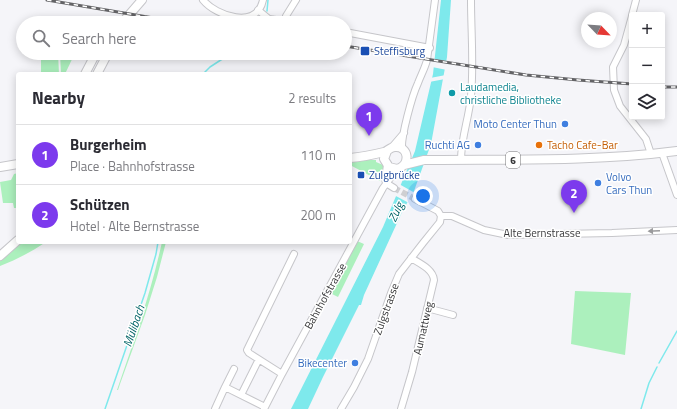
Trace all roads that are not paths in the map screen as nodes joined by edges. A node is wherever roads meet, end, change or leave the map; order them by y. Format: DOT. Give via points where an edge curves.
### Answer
graph roads {
  1 [pos="203,0"];
  2 [pos="263,0"];
  3 [pos="296,0"];
  4 [pos="435,0"];
  5 [pos="471,0"];
  6 [pos="636,0"];
  7 [pos="139,3"];
  8 [pos="258,10"];
  9 [pos="633,12"];
  10 [pos="125,16"];
  11 [pos="128,16"];
  12 [pos="131,16"];
  13 [pos="236,16"];
  14 [pos="250,16"];
  15 [pos="266,16"];
  16 [pos="286,16"];
  17 [pos="629,27"];
  18 [pos="352,33"];
  19 [pos="430,48"];
  20 [pos="92,60"];
  21 [pos="99,60"];
  22 [pos="104,60"];
  23 [pos="86,72"];
  24 [pos="92,72"];
  25 [pos="98,72"];
  26 [pos="404,132"];
  27 [pos="389,149"];
  28 [pos="677,151"];
  29 [pos="406,153"];
  30 [pos="662,153"];
  31 [pos="652,154"];
  32 [pos="369,156"];
  33 [pos="352,158"];
  34 [pos="16,159"];
  35 [pos="427,160"];
  36 [pos="461,160"];
  37 [pos="0,162"];
  38 [pos="386,163"];
  39 [pos="16,164"];
  40 [pos="402,166"];
  41 [pos="0,167"];
  42 [pos="386,183"];
  43 [pos="394,188"];
  44 [pos="677,195"];
  45 [pos="415,199"];
  46 [pos="442,216"];
  47 [pos="677,230"];
  48 [pos="16,242"];
  49 [pos="294,254"];
  50 [pos="0,256"];
  51 [pos="411,258"];
  52 [pos="427,308"];
  53 [pos="452,315"];
  54 [pos="257,363"];
  55 [pos="234,369"];
  56 [pos="282,374"];
  57 [pos="225,387"];
  58 [pos="241,395"];
  59 [pos="265,408"];
  60 [pos="214,409"];
  61 [pos="342,409"];
  62 [pos="402,409"];
  1 -- 13 [label="street" via="214,10"];
  2 -- 8 [label="street"];
  3 -- 16 [label="street"];
  4 -- 19 [label="street"];
  5 -- 36 [label="street" via="473,77"];
  6 -- 9 [label="street"];
  7 -- 10 [label="main road"];
  7 -- 11 [label="main road"];
  7 -- 12 [label="main road"];
  8 -- 14 [label="street"];
  8 -- 15 [label="street"];
  17 -- 31 [label="street" via="624,45 614,64 614,90 620,106 646,139"];
  18 -- 19 [label="street"];
  19 -- 26 [label="street"];
  20 -- 23 [label="main road"];
  21 -- 24 [label="main road"];
  22 -- 25 [label="main road"];
  26 -- 27 [label="street"];
  26 -- 29 [label="street"];
  27 -- 29 [label="main road" via="397,147"];
  27 -- 32 [label="main road"];
  27 -- 38 [label="main road" via="384,157"];
  28 -- 30 [label="main road, 6"];
  29 -- 35 [label="main road, 6"];
  29 -- 40 [label="main road"];
  30 -- 31 [label="main road, 6"];
  30 -- 44 [label="street"];
  31 -- 36 [label="main road, 6" via="572,159"];
  32 -- 33 [label="main road"];
  32 -- 38 [label="main road"];
  34 -- 37 [label="main road"];
  35 -- 36 [label="main road, 6"];
  35 -- 40 [label="main road, 6"];
  38 -- 40 [label="main road" via="392,168"];
  38 -- 42 [label="street"];
  39 -- 41 [label="main road"];
  40 -- 42 [label="street"];
  42 -- 43 [label="street"];
  42 -- 56 [label="street, Bahnhofstrasse"];
  45 -- 46 [label="street, Alte Bernstrasse" via="438,211"];
  47 -- 46 [label="street, Alte Bernstrasse, one-way" via="508,235 484,230 452,216"];
  46 -- 51 [label="street, Zulgstrasse"];
  48 -- 50 [label="main road"];
  49 -- 56 [label="street" via="247,350"];
  51 -- 52 [label="street, Aumattweg" via="433,276 434,282"];
  51 -- 61 [label="street, Zulgstrasse" via="396,281 368,360"];
  52 -- 53 [label="street"];
  52 -- 62 [label="street, Aumattweg"];
  54 -- 58 [label="street"];
  55 -- 57 [label="street"];
  56 -- 59 [label="street, Bahnhofstrasse"];
  57 -- 58 [label="street"];
  57 -- 60 [label="street"];
  58 -- 59 [label="street"];
}
